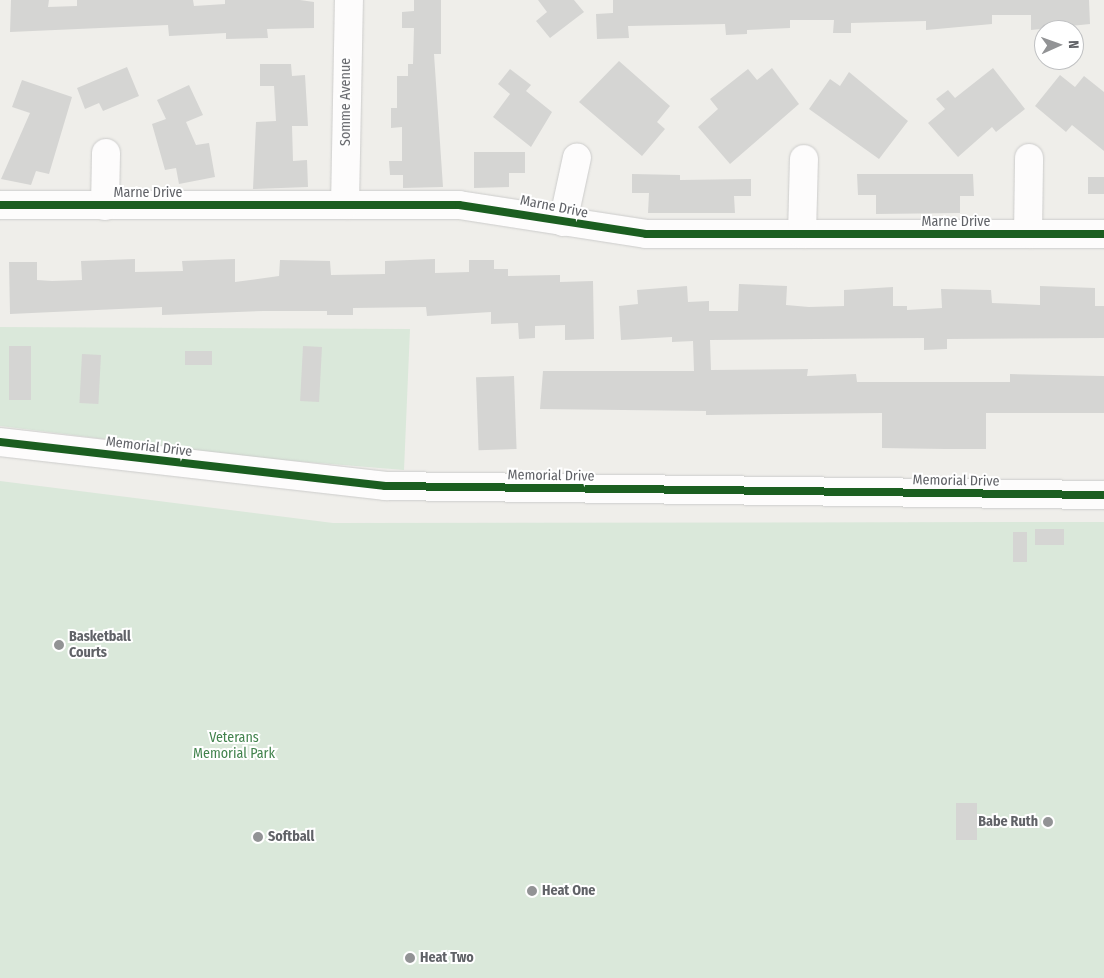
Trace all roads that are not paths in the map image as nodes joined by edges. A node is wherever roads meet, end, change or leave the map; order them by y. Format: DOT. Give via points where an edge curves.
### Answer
graph roads {
  1 [pos="350,0"];
  2 [pos="106,153"];
  3 [pos="577,157"];
  4 [pos="1029,158"];
  5 [pos="804,159"];
  6 [pos="0,205"];
  7 [pos="345,205"];
  8 [pos="105,206"];
  9 [pos="563,222"];
  10 [pos="802,234"];
  11 [pos="1028,234"];
  12 [pos="1104,234"];
  13 [pos="0,442"];
  14 [pos="1104,495"];
  1 -- 7 [label="street, Somme Avenue"];
  2 -- 8 [label="street"];
  3 -- 9 [label="street"];
  4 -- 11 [label="street"];
  5 -- 10 [label="street"];
  6 -- 8 [label="street, Marne Drive"];
  7 -- 8 [label="street, Marne Drive"];
  7 -- 9 [label="street, Marne Drive" via="459,206"];
  9 -- 10 [label="street, Marne Drive" via="646,234"];
  10 -- 11 [label="street, Marne Drive"];
  11 -- 12 [label="street, Marne Drive"];
  13 -- 14 [label="street, Memorial Drive" via="385,486"];
}
